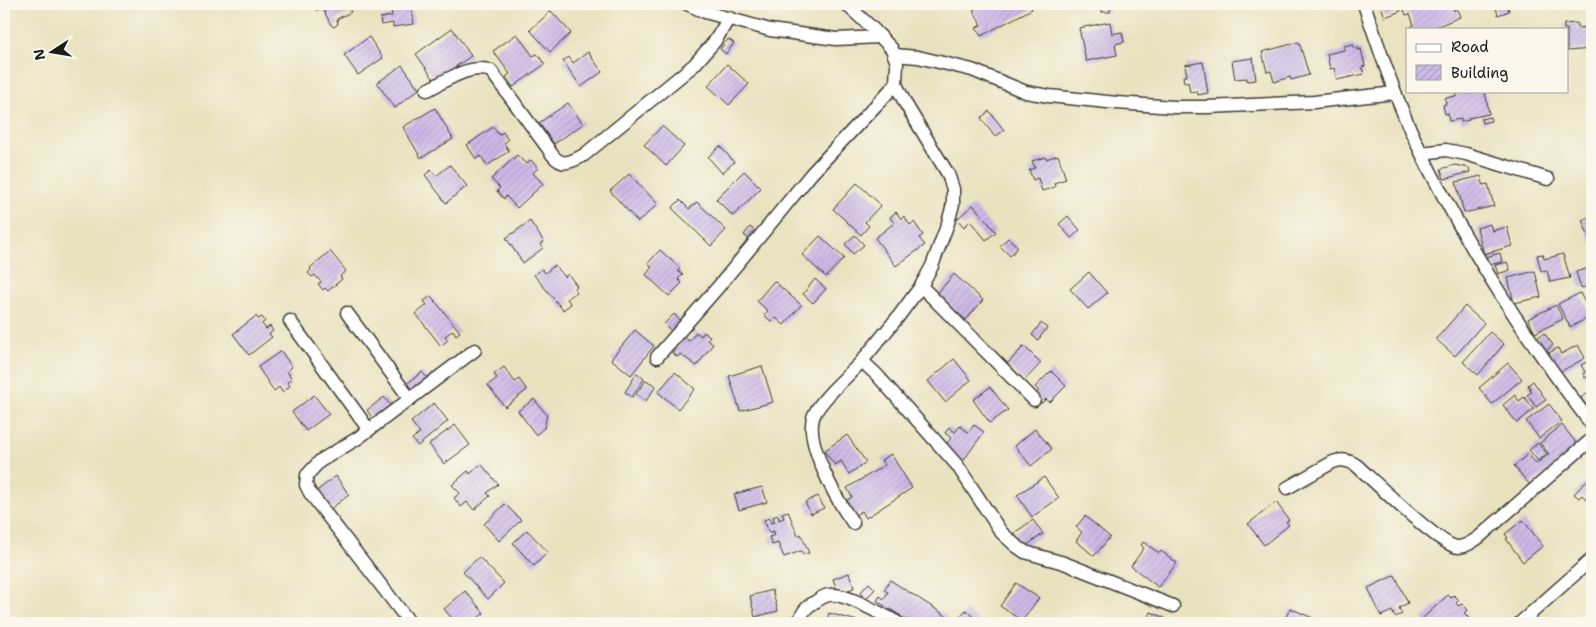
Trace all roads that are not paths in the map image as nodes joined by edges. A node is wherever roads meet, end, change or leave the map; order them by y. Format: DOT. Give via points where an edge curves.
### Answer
graph roads {
  1 [pos="687,4"];
  2 [pos="846,4"];
  3 [pos="1364,4"];
  4 [pos="729,18"];
  5 [pos="881,37"];
  6 [pos="894,55"];
  7 [pos="896,84"];
  8 [pos="427,90"];
  9 [pos="1395,93"];
  10 [pos="1422,153"];
  11 [pos="1548,180"];
  12 [pos="921,286"];
  13 [pos="347,313"];
  14 [pos="290,321"];
  15 [pos="475,350"];
  16 [pos="657,357"];
  17 [pos="862,361"];
  18 [pos="410,398"];
  19 [pos="1034,400"];
  20 [pos="1592,425"];
  21 [pos="369,430"];
  22 [pos="1592,439"];
  23 [pos="1287,488"];
  24 [pos="853,523"];
  25 [pos="1592,559"];
  26 [pos="1173,606"];
  27 [pos="410,623"];
  28 [pos="799,623"];
  29 [pos="898,623"];
  30 [pos="1520,623"];
  1 -- 4 [label="street"];
  2 -- 5 [label="street"];
  3 -- 9 [label="street"];
  4 -- 5 [label="street" via="770,30 836,39"];
  4 -- 8 [label="street" via="694,65 574,161 562,163 554,159 491,71 482,68 469,70"];
  5 -- 6 [label="street"];
  6 -- 7 [label="street"];
  6 -- 9 [label="street" via="918,57 972,70 1026,92 1117,103 1208,107 1314,102"];
  7 -- 12 [label="street" via="948,174 953,189 948,222"];
  7 -- 16 [label="street" via="812,173"];
  9 -- 10 [label="street"];
  10 -- 11 [label="street" via="1453,151"];
  10 -- 20 [label="street" via="1444,198 1509,308"];
  12 -- 17 [label="street"];
  12 -- 19 [label="street"];
  13 -- 18 [label="street"];
  14 -- 21 [label="street"];
  15 -- 18 [label="street"];
  17 -- 24 [label="street" via="822,402 811,423 826,477"];
  17 -- 26 [label="street" via="957,465 1001,532 1015,545 1025,552 1064,563"];
  18 -- 21 [label="street"];
  21 -- 27 [label="street" via="320,462 307,475 306,485"];
  22 -- 23 [label="street" via="1478,538 1458,547 1449,545 1434,534 1348,460 1333,462"];
  25 -- 30 [label="street"];
  28 -- 29 [label="street" via="808,606 831,594 846,597"];
}
